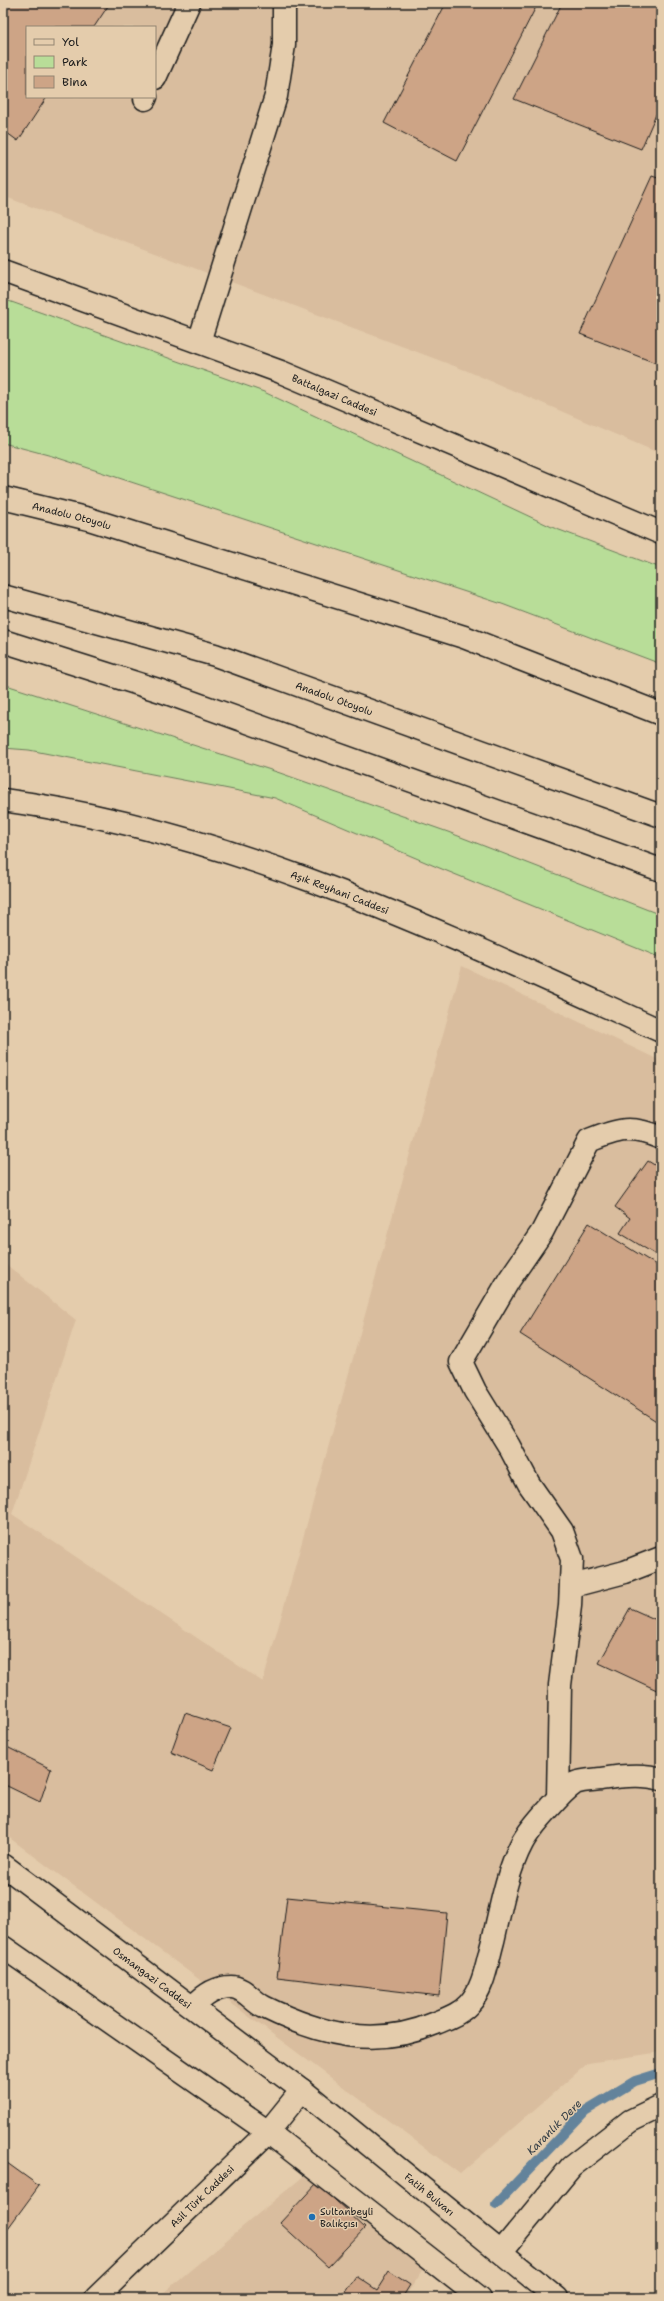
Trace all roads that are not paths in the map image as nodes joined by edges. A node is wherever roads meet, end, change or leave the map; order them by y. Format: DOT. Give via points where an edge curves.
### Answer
graph roads {
  1 [pos="189,3"];
  2 [pos="284,3"];
  3 [pos="156,76"];
  4 [pos="3,271"];
  5 [pos="199,342"];
  6 [pos="3,498"];
  7 [pos="661,533"];
  8 [pos="3,596"];
  9 [pos="3,641"];
  10 [pos="661,714"];
  11 [pos="3,800"];
  12 [pos="661,816"];
  13 [pos="661,870"];
  14 [pos="661,1032"];
  15 [pos="661,1138"];
  16 [pos="661,1558"];
  17 [pos="572,1586"];
  18 [pos="661,1780"];
  19 [pos="558,1798"];
  20 [pos="3,1865"];
  21 [pos="3,1947"];
  22 [pos="193,2008"];
  23 [pos="302,2090"];
  24 [pos="661,2106"];
  25 [pos="268,2132"];
  26 [pos="501,2252"];
  27 [pos="96,2298"];
  28 [pos="480,2298"];
  29 [pos="557,2298"];
  1 -- 3 [label="main road"];
  2 -- 5 [label="main road" via="284,45 276,96"];
  4 -- 5 [label="main road, Battalgazi Caddesi"];
  5 -- 7 [label="main road, Battalgazi Caddesi" via="281,372"];
  6 -- 10 [label="main road, Anadolu Otoyolu" via="89,519 464,637"];
  8 -- 12 [label="main road, Anadolu Otoyolu" via="215,655"];
  9 -- 13 [label="main road" via="168,694"];
  11 -- 14 [label="main road, Aşık Reyhani Caddesi" via="123,821 292,874 519,967"];
  15 -- 17 [label="main road" via="647,1132 618,1129 589,1141 542,1232 509,1280 461,1362 529,1484 562,1532 572,1559"];
  16 -- 17 [label="main road" via="625,1572"];
  17 -- 19 [label="main road" via="560,1685"];
  18 -- 19 [label="main road" via="653,1777 613,1777 576,1783"];
  19 -- 22 [label="main road" via="522,1843 503,1900 484,1977 469,2004 456,2015 414,2033 373,2038 347,2036 292,2019 262,2006 232,1987 209,1992 202,1996"];
  20 -- 22 [label="main road, Osmangazi Caddesi"];
  21 -- 25 [label="main road"];
  22 -- 23 [label="main road, Osmangazi Caddesi"];
  23 -- 25 [label="main road, Asil Türk Caddesi"];
  23 -- 26 [label="main road, Fatih Bulvarı"];
  24 -- 26 [label="main road" via="630,2121 571,2167"];
  25 -- 27 [label="main road, Asil Türk Caddesi"];
  25 -- 28 [label="main road"];
  26 -- 29 [label="main road, Fatih Bulvarı"];
}
